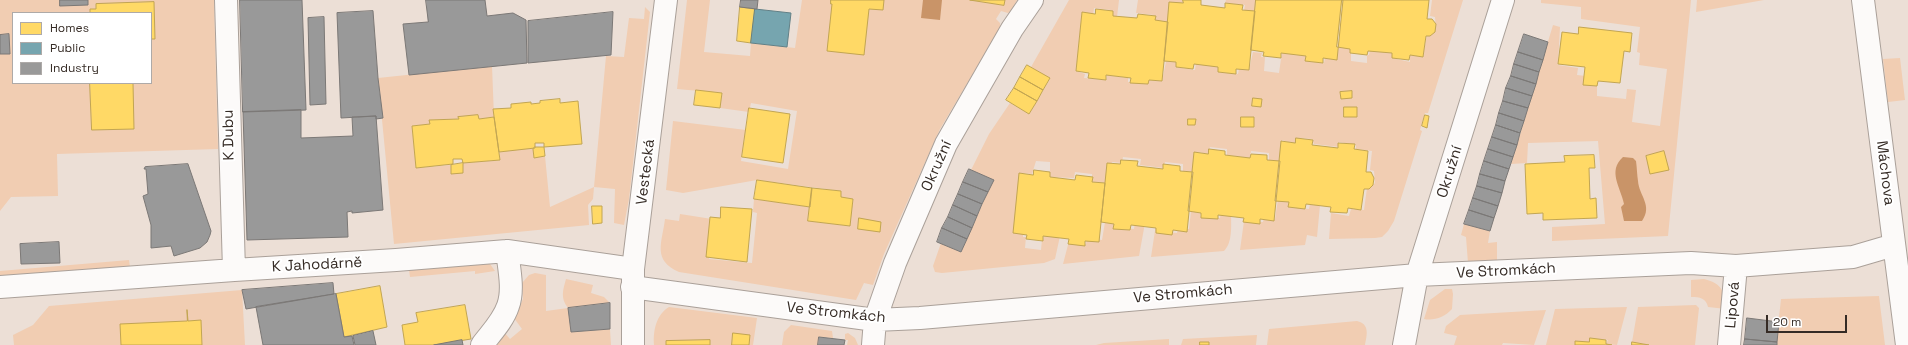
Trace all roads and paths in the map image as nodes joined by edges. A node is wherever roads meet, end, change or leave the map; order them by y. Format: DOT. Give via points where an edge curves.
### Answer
graph roads {
  1 [pos="226,0"];
  2 [pos="666,0"];
  3 [pos="1032,0"];
  4 [pos="1503,0"];
  5 [pos="1863,0"];
  6 [pos="1894,245"];
  7 [pos="507,251"];
  8 [pos="1736,266"];
  9 [pos="234,270"];
  10 [pos="1417,275"];
  11 [pos="633,278"];
  12 [pos="0,287"];
  13 [pos="875,320"];
  14 [pos="482,345"];
  15 [pos="633,345"];
  16 [pos="873,345"];
  17 [pos="1404,345"];
  18 [pos="1729,345"];
  19 [pos="1907,345"];
  1 -- 9 [label="street, K Dubu"];
  2 -- 11 [label="street, Vestecká"];
  3 -- 13 [label="street, Okružní" via="1012,29 946,144 898,254"];
  4 -- 10 [label="street, Okružní"];
  5 -- 6 [label="street, Máchova"];
  6 -- 8 [label="street, Ve Stromkách" via="1853,257"];
  6 -- 19 [label="street, Máchova"];
  7 -- 9 [label="street, K Jahodárně"];
  7 -- 11 [label="street, K Jahodárně"];
  7 -- 14 [label="street" via="510,289 508,306 501,321"];
  8 -- 10 [label="street, Ve Stromkách" via="1691,263"];
  8 -- 18 [label="street, Lipová"];
  9 -- 12 [label="street, K Jahodárně"];
  10 -- 13 [label="street, Ve Stromkách"];
  10 -- 17 [label="street, Okružní"];
  11 -- 13 [label="street, Ve Stromkách"];
  11 -- 15 [label="street, Vestecká"];
  13 -- 16 [label="street, Okružní"];
}
